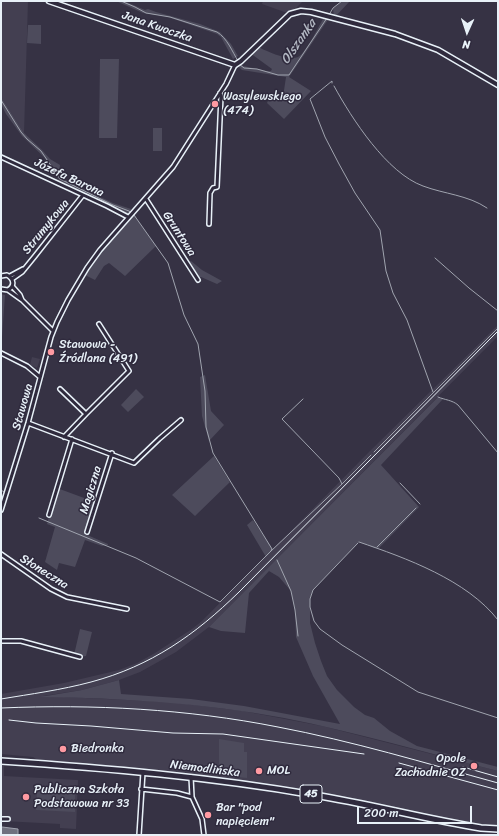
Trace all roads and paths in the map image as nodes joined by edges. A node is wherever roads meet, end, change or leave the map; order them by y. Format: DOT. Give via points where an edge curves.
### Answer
graph roads {
  1 [pos="49,1"];
  2 [pos="236,65"];
  3 [pos="498,85"];
  4 [pos="220,93"];
  5 [pos="1,157"];
  6 [pos="84,195"];
  7 [pos="146,199"];
  8 [pos="128,217"];
  9 [pos="208,224"];
  10 [pos="1,276"];
  11 [pos="11,278"];
  12 [pos="198,280"];
  13 [pos="12,286"];
  14 [pos="1,289"];
  15 [pos="8,290"];
  16 [pos="22,300"];
  17 [pos="99,324"];
  18 [pos="53,331"];
  19 [pos="1,353"];
  20 [pos="40,377"];
  21 [pos="60,390"];
  22 [pos="86,414"];
  23 [pos="181,420"];
  24 [pos="28,423"];
  25 [pos="64,437"];
  26 [pos="72,440"];
  27 [pos="112,453"];
  28 [pos="1,510"];
  29 [pos="49,515"];
  30 [pos="87,532"];
  31 [pos="1,554"];
  32 [pos="127,609"];
  33 [pos="1,640"];
  34 [pos="80,656"];
  35 [pos="1,761"];
  36 [pos="143,772"];
  37 [pos="191,777"];
  38 [pos="141,789"];
  39 [pos="192,797"];
  40 [pos="1,819"];
  41 [pos="8,820"];
  42 [pos="498,829"];
  43 [pos="139,835"];
  44 [pos="204,835"];
  1 -- 2 [label="street, Jana Kwoczka"];
  2 -- 3 [label="street" via="290,14 301,11 395,34 438,50"];
  2 -- 4 [label="street, Stawowa"];
  4 -- 7 [label="street, Stawowa" via="173,167"];
  4 -- 9 [label="street" via="217,188 213,188 210,193"];
  5 -- 6 [label="street, Józefa Barona"];
  6 -- 8 [label="street, Józefa Barona"];
  6 -- 11 [label="street, Strumykowa" via="22,272"];
  7 -- 8 [label="street, Stawowa"];
  7 -- 12 [label="street, Gruntowa"];
  8 -- 18 [label="street, Stawowa" via="87,268"];
  10 -- 11 [label="street"];
  11 -- 13 [label="street"];
  13 -- 15 [label="street"];
  13 -- 16 [label="street"];
  14 -- 15 [label="street"];
  15 -- 16 [label="street"];
  16 -- 18 [label="street"];
  17 -- 22 [label="street" via="129,371"];
  18 -- 20 [label="street, Stawowa"];
  19 -- 20 [label="street" via="27,366"];
  20 -- 24 [label="street, Stawowa"];
  21 -- 22 [label="street"];
  22 -- 25 [label="street"];
  23 -- 27 [label="street" via="134,463"];
  24 -- 25 [label="street"];
  24 -- 28 [label="street, Stawowa"];
  25 -- 26 [label="street"];
  26 -- 27 [label="street"];
  26 -- 29 [label="street"];
  27 -- 30 [label="street, Magiczna"];
  31 -- 32 [label="street, Słoneczna" via="51,589 67,597"];
  33 -- 34 [label="street" via="21,641"];
  35 -- 36 [label="main road, Niemodlińska / 45"];
  36 -- 37 [label="main road, Niemodlińska / 45"];
  36 -- 38 [label="street"];
  37 -- 39 [label="street"];
  37 -- 42 [label="main road, Niemodlińska / 45" via="314,795 476,828"];
  38 -- 39 [label="street"];
  38 -- 43 [label="street"];
  39 -- 44 [label="street" via="202,818"];
  40 -- 41 [label="street"];
}
